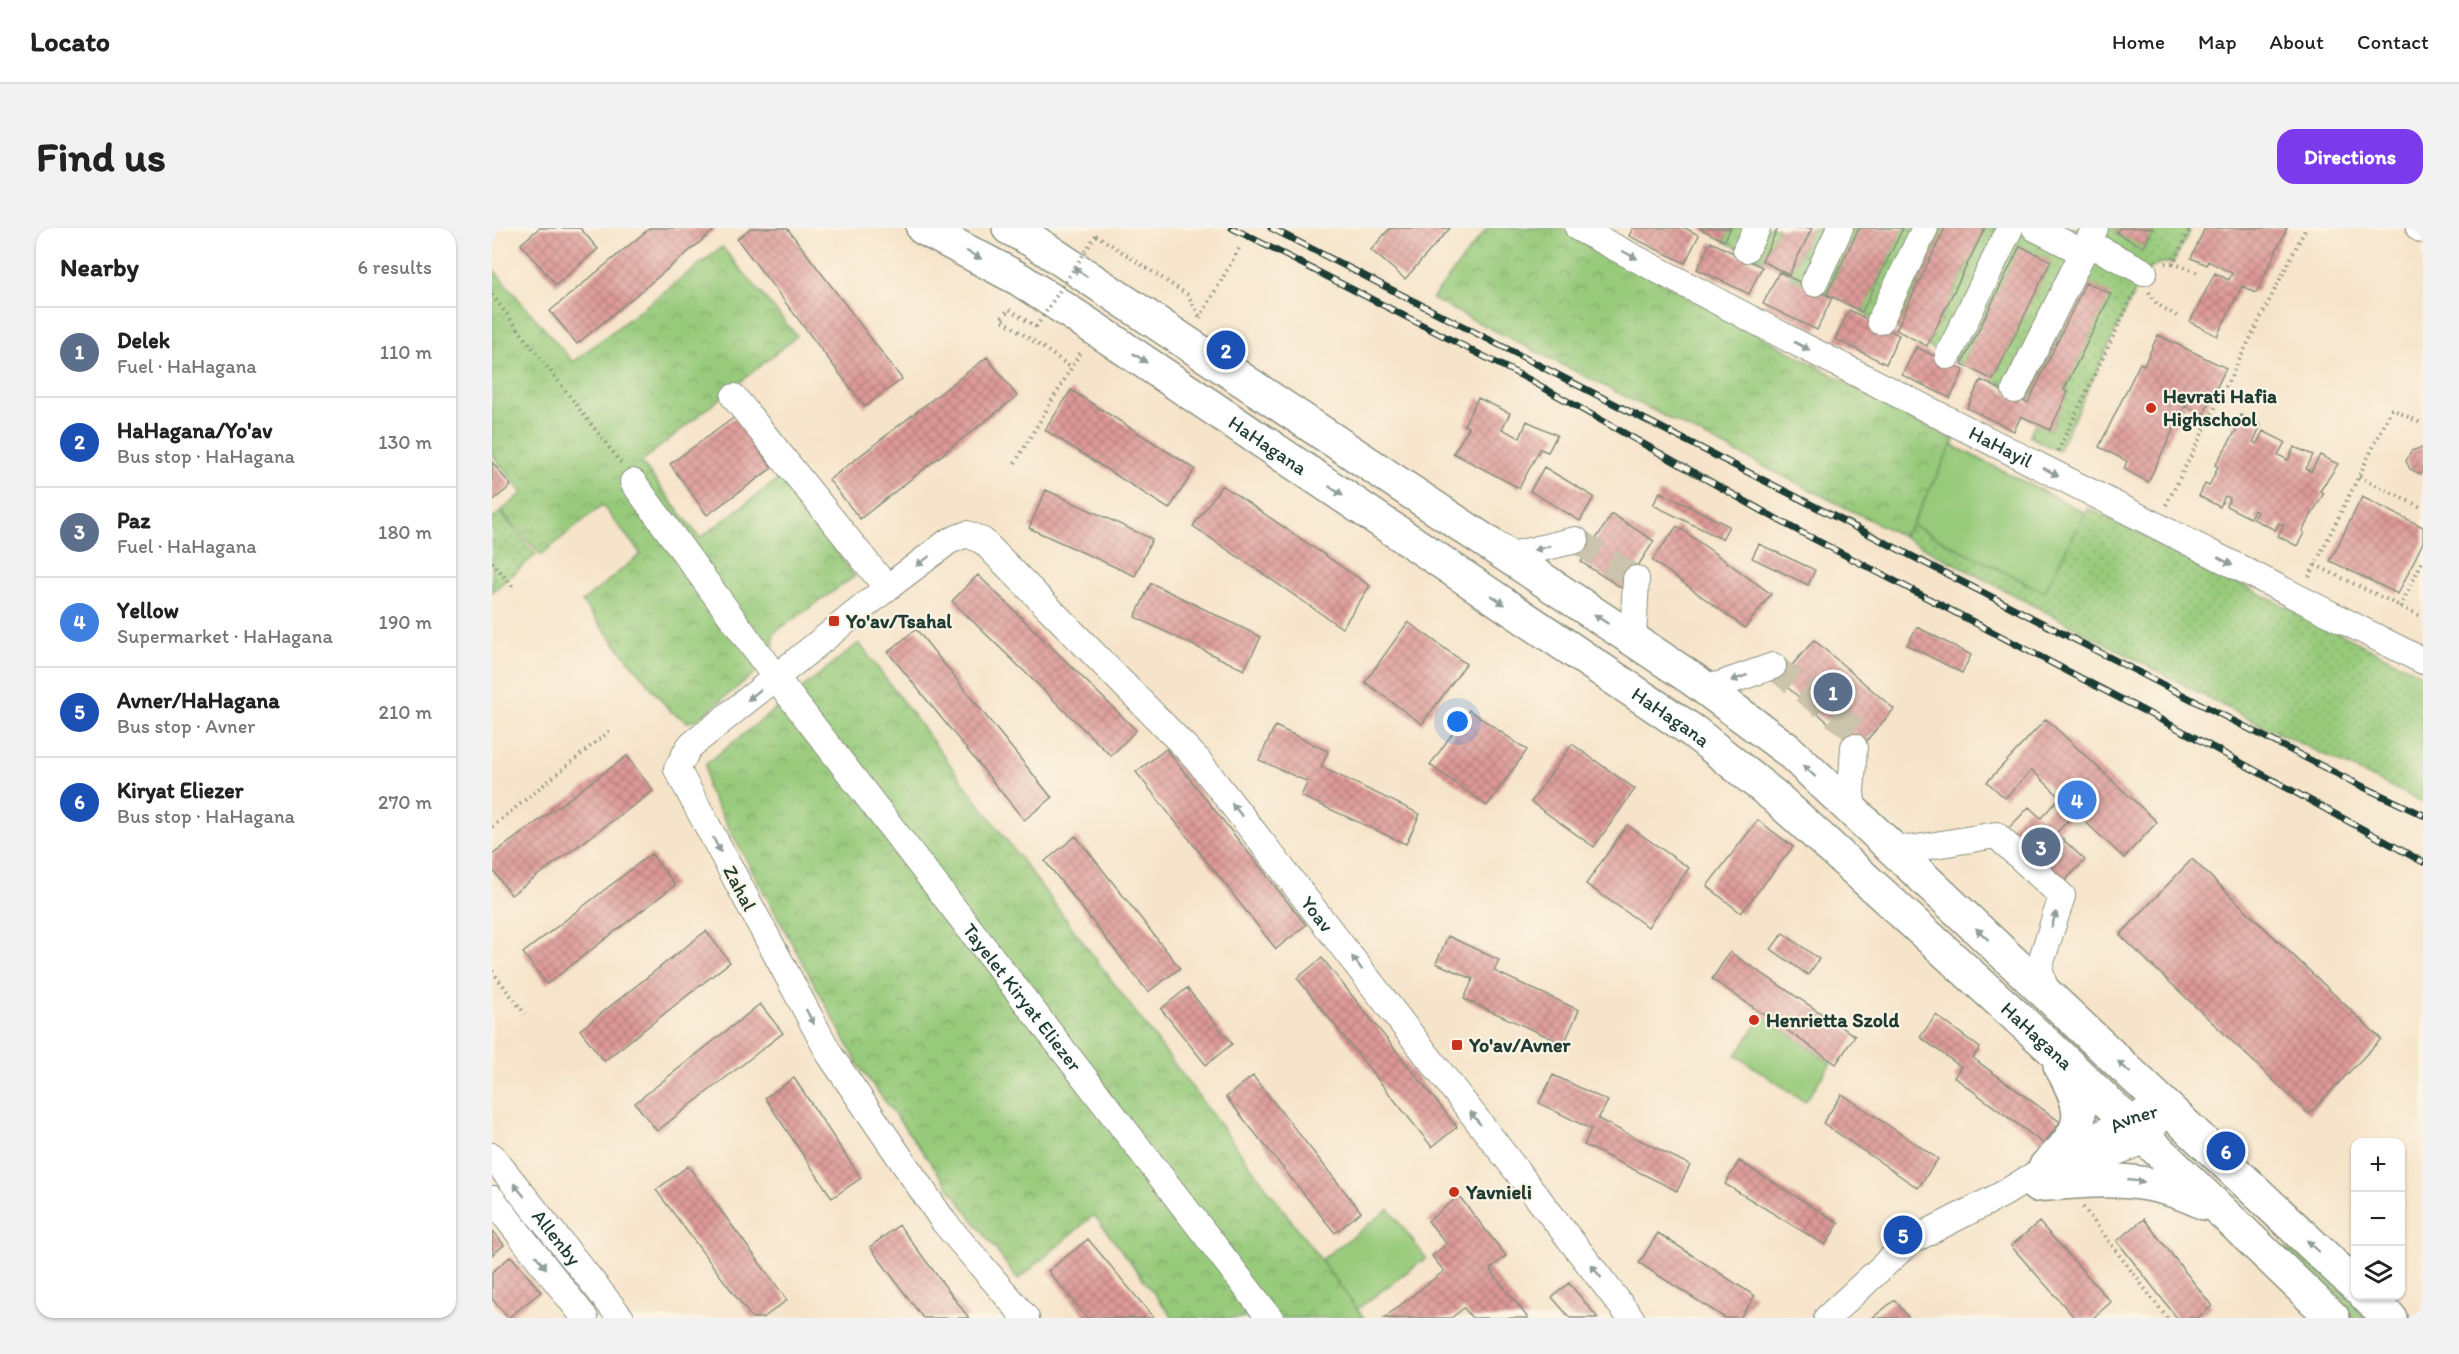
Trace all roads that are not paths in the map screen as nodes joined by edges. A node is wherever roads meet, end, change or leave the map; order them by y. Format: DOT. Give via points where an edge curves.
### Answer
graph roads {
  1 [pos="922,228"];
  2 [pos="1009,228"];
  3 [pos="1578,228"];
  4 [pos="1840,228"];
  5 [pos="1925,228"];
  6 [pos="2010,228"];
  7 [pos="2035,228"];
  8 [pos="2088,238"];
  9 [pos="2144,272"];
  10 [pos="1814,283"];
  11 [pos="1880,321"];
  12 [pos="1948,356"];
  13 [pos="2015,390"];
  14 [pos="734,397"];
  15 [pos="633,482"];
  16 [pos="974,536"];
  17 [pos="1576,540"];
  18 [pos="1508,556"];
  19 [pos="1636,579"];
  20 [pos="887,588"];
  21 [pos="1633,640"];
  22 [pos="2423,661"];
  23 [pos="1773,666"];
  24 [pos="776,678"];
  25 [pos="1703,687"];
  26 [pos="1854,747"];
  27 [pos="1853,812"];
  28 [pos="1890,847"];
  29 [pos="2047,995"];
  30 [pos="2051,1048"];
  31 [pos="2166,1108"];
  32 [pos="2137,1128"];
  33 [pos="492,1156"];
  34 [pos="2041,1176"];
  35 [pos="492,1199"];
  36 [pos="2233,1220"];
  37 [pos="2351,1282"];
  38 [pos="2370,1300"];
  39 [pos="585,1318"];
  40 [pos="621,1318"];
  41 [pos="1026,1318"];
  42 [pos="1270,1318"];
  43 [pos="1631,1318"];
  44 [pos="1827,1318"];
  45 [pos="2333,1318"];
  46 [pos="2390,1318"];
  1 -- 30 [label="highway, HaHagana, one-way" via="1019,279 1694,732 1774,796"];
  18 -- 2 [label="highway, HaHagana, one-way"];
  3 -- 22 [label="street, HaHayil, one-way"];
  4 -- 10 [label="street"];
  5 -- 11 [label="street"];
  6 -- 12 [label="street"];
  7 -- 8 [label="street"];
  8 -- 9 [label="street"];
  8 -- 13 [label="street"];
  14 -- 20 [label="street"];
  15 -- 24 [label="street, Tayelet Kiryat Eliezer"];
  16 -- 20 [label="street, Zahal, one-way" via="959,536"];
  43 -- 16 [label="street, Yoav, one-way" via="1197,759"];
  17 -- 18 [label="street, one-way"];
  21 -- 18 [label="highway, HaHagana, one-way"];
  19 -- 21 [label="street"];
  20 -- 24 [label="street, Zahal"];
  21 -- 25 [label="highway, HaHagana"];
  23 -- 25 [label="street, one-way" via="1719,686"];
  24 -- 41 [label="street, Zahal, one-way" via="689,747 676,769 830,1055 944,1222"];
  24 -- 42 [label="street, Tayelet Kiryat Eliezer"];
  27 -- 25 [label="highway, HaHagana, one-way" via="1788,750"];
  26 -- 27 [label="street"];
  27 -- 28 [label="highway, HaHagana"];
  29 -- 28 [label="highway, HaHagana, one-way"];
  29 -- 28 [label="street, one-way" via="2039,968 2062,896 1996,835 1911,849"];
  31 -- 29 [label="highway, HaHagana, one-way"];
  30 -- 32 [label="highway, HaHagana"];
  30 -- 34 [label="highway" via="2073,1088 2080,1123 2066,1149"];
  31 -- 32 [label="street, Avner"];
  37 -- 31 [label="highway, HaHagana, one-way"];
  32 -- 34 [label="street, Avner"];
  32 -- 36 [label="highway, HaHagana"];
  40 -- 33 [label="street, Allenby, one-way"];
  34 -- 36 [label="highway, one-way" via="2141,1181 2189,1195"];
  34 -- 44 [label="street, Avner" via="1909,1242"];
  35 -- 39 [label="street, Allenby, one-way"];
  36 -- 45 [label="highway, HaHagana"];
  38 -- 46 [label="highway"];
}
